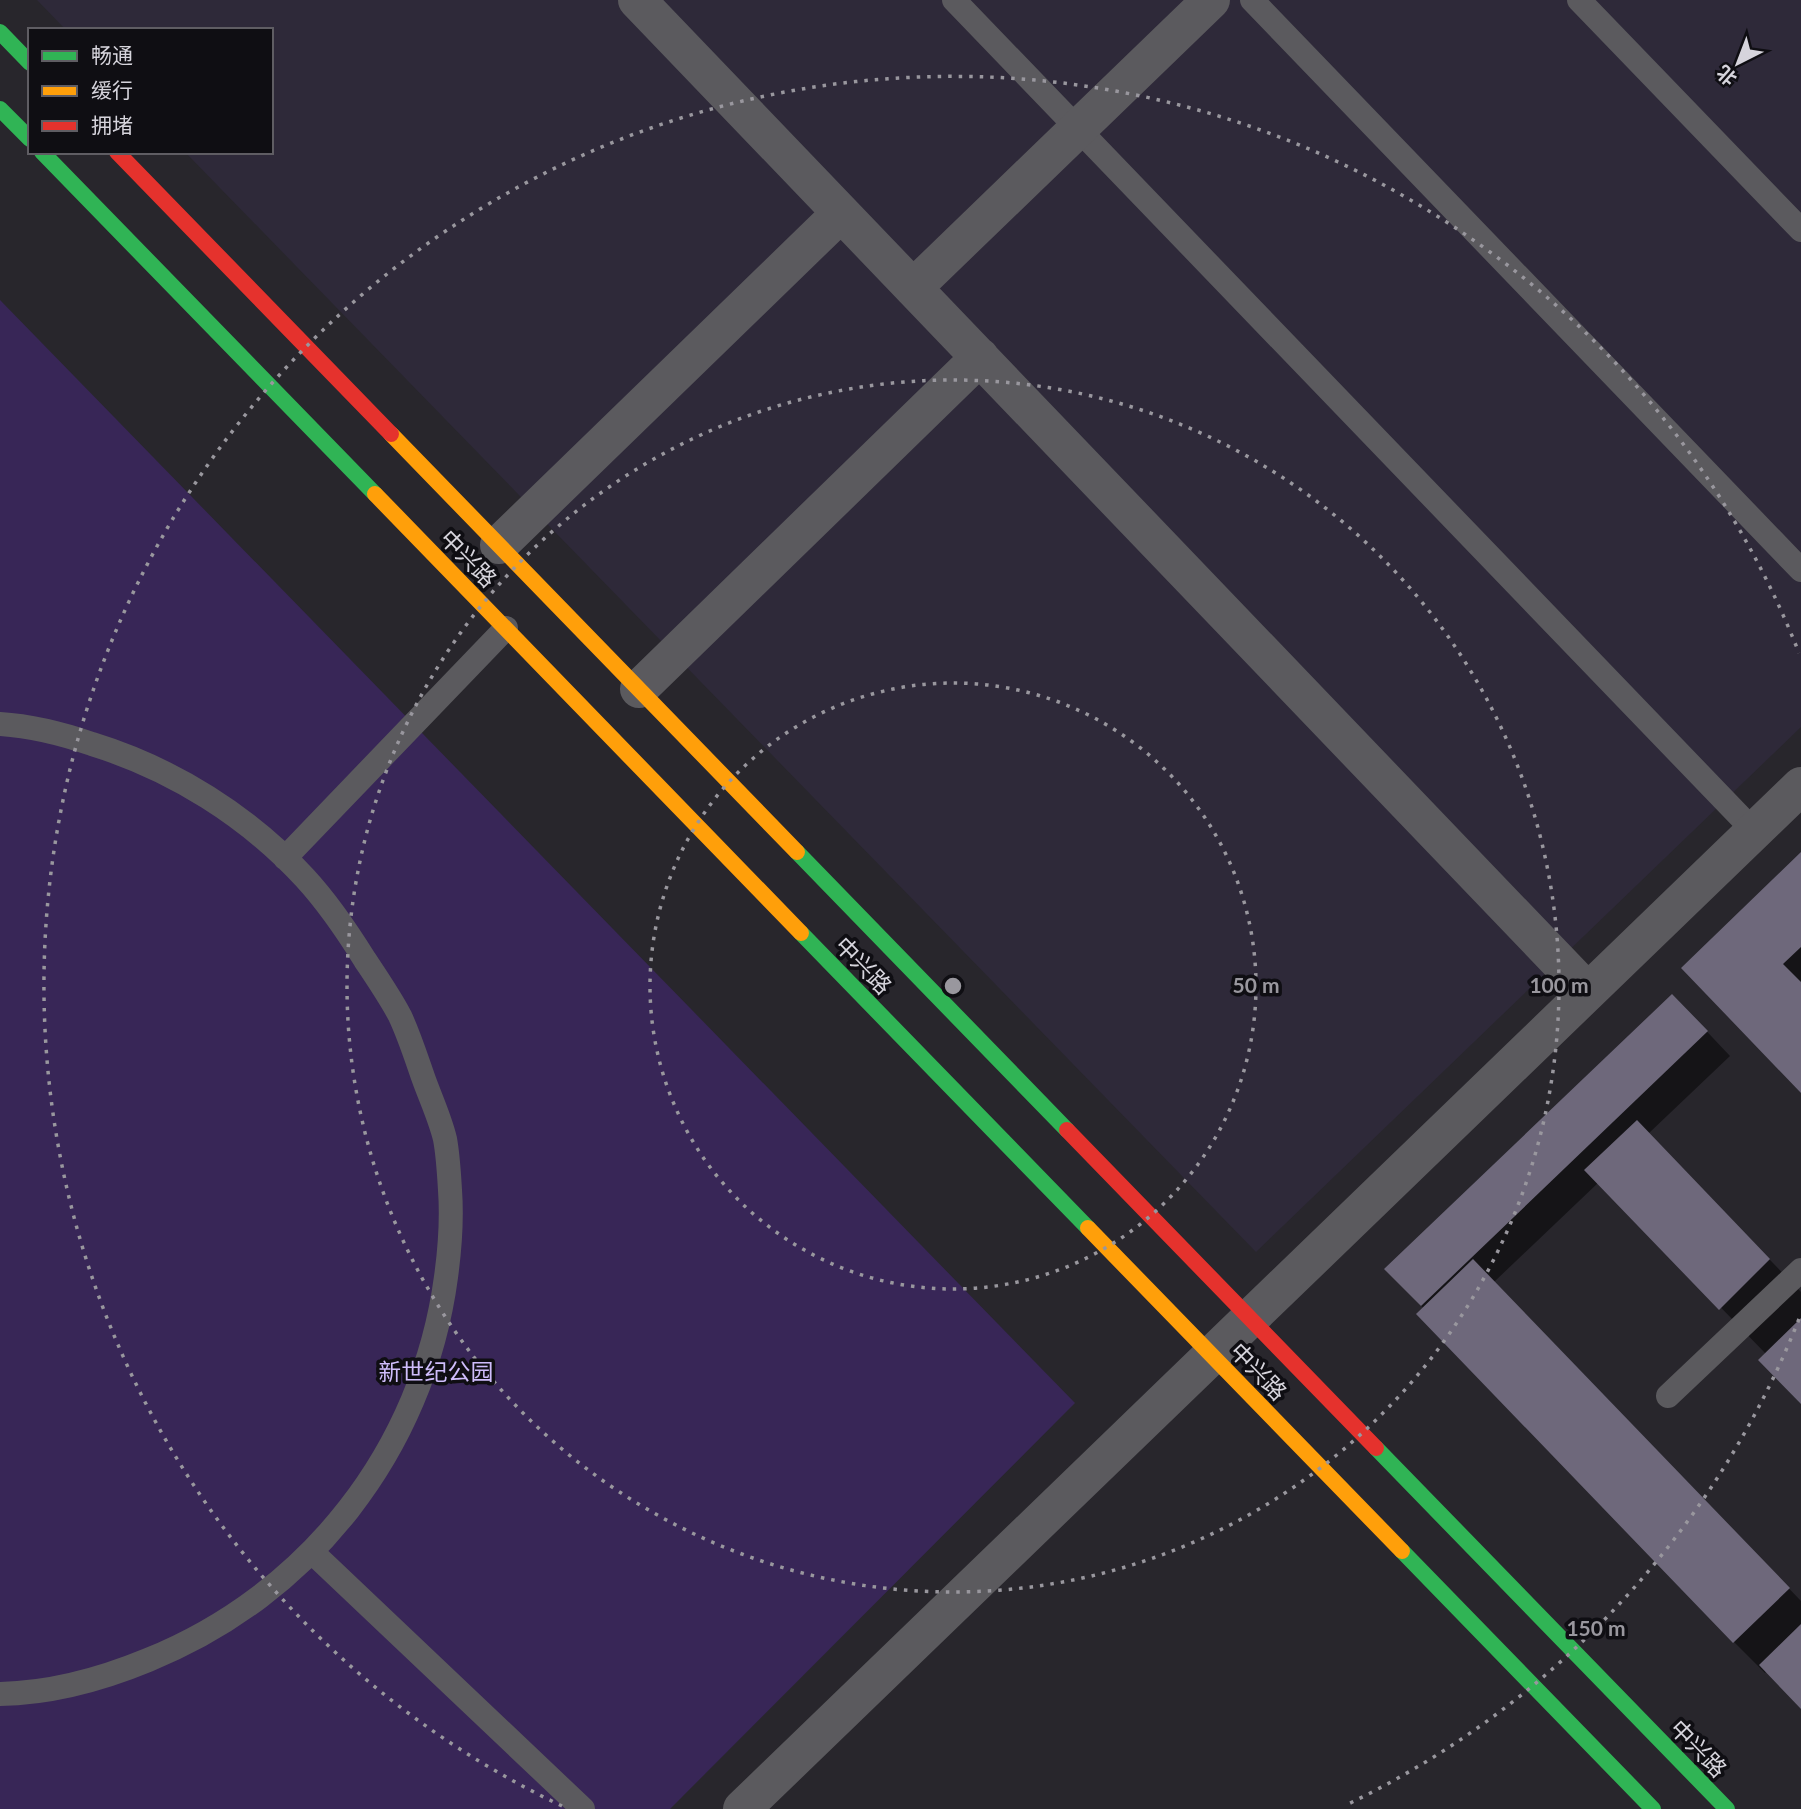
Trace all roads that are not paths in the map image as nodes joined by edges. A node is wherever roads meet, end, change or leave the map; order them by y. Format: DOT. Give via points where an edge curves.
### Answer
graph roads {
  1 [pos="637,0"];
  2 [pos="954,0"];
  3 [pos="1211,0"];
  4 [pos="1252,0"];
  5 [pos="1579,0"];
  6 [pos="0,32"];
  7 [pos="28,61"];
  8 [pos="0,109"];
  9 [pos="1078,129"];
  10 [pos="28,137"];
  11 [pos="44,154"];
  12 [pos="119,154"];
  13 [pos="841,213"];
  14 [pos="1801,230"];
  15 [pos="913,288"];
  16 [pos="980,357"];
  17 [pos="499,545"];
  18 [pos="1801,570"];
  19 [pos="506,628"];
  20 [pos="639,689"];
  21 [pos="0,724"];
  22 [pos="1801,786"];
  23 [pos="1754,831"];
  24 [pos="285,858"];
  25 [pos="1587,992"];
  26 [pos="1801,1270"];
  27 [pos="1251,1317"];
  28 [pos="1212,1355"];
  29 [pos="1668,1396"];
  30 [pos="312,1552"];
  31 [pos="0,1694"];
  32 [pos="583,1809"];
  33 [pos="742,1809"];
  34 [pos="1653,1809"];
  35 [pos="1727,1809"];
  1 -- 13 [label="street"];
  2 -- 9 [label="lane"];
  3 -- 9 [label="street"];
  4 -- 18 [label="lane"];
  5 -- 14 [label="lane"];
  6 -- 7 [label="main road"];
  8 -- 10 [label="main road"];
  9 -- 15 [label="street"];
  9 -- 23 [label="lane"];
  11 -- 19 [label="main road, 中兴路"];
  12 -- 17 [label="main road, 中兴路"];
  13 -- 15 [label="street"];
  13 -- 17 [label="street"];
  15 -- 16 [label="street"];
  16 -- 20 [label="street"];
  16 -- 25 [label="street"];
  17 -- 20 [label="main road, 中兴路"];
  19 -- 24 [label="lane"];
  19 -- 28 [label="main road, 中兴路"];
  20 -- 27 [label="main road, 中兴路"];
  21 -- 24 [label="lane" via="65,735 171,775 219,804"];
  22 -- 23 [label="street"];
  23 -- 25 [label="street"];
  24 -- 30 [label="lane" via="341,922 400,1017 444,1137 450,1193 449,1250 428,1361 381,1463 349,1510"];
  25 -- 27 [label="street"];
  26 -- 29 [label="lane"];
  27 -- 28 [label="street"];
  27 -- 35 [label="main road, 中兴路"];
  28 -- 33 [label="street"];
  28 -- 34 [label="main road, 中兴路"];
  30 -- 31 [label="lane" via="224,1623 175,1650 70,1685"];
  30 -- 32 [label="lane"];
}
